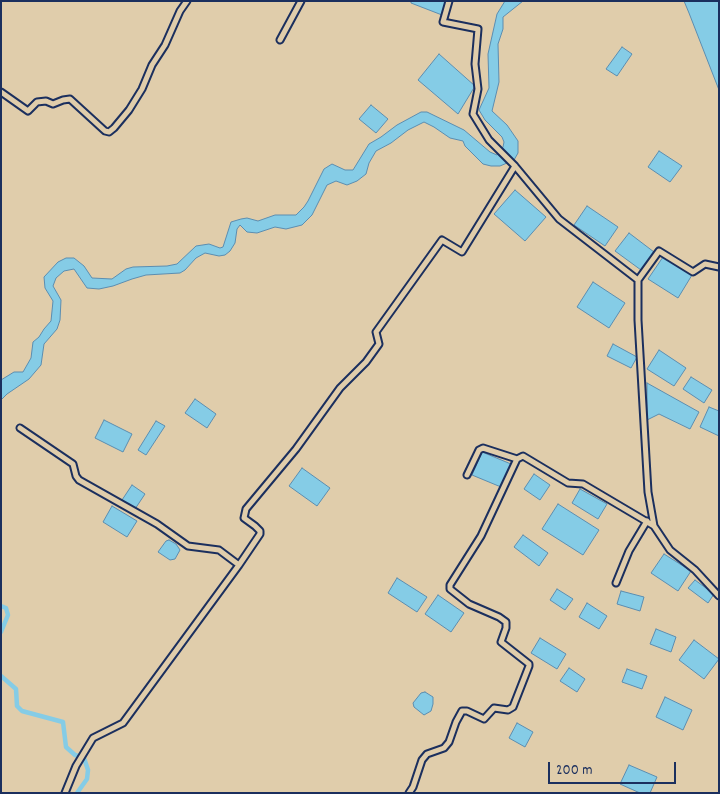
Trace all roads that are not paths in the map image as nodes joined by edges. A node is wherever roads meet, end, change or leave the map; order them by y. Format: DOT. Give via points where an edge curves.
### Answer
graph roads {
  1 [pos="187,1"];
  2 [pos="301,1"];
  3 [pos="449,1"];
  4 [pos="280,40"];
  5 [pos="1,92"];
  6 [pos="515,166"];
  7 [pos="719,267"];
  8 [pos="638,280"];
  9 [pos="20,428"];
  10 [pos="517,459"];
  11 [pos="467,475"];
  12 [pos="647,521"];
  13 [pos="654,526"];
  14 [pos="239,565"];
  15 [pos="616,583"];
  16 [pos="719,596"];
  17 [pos="65,793"];
  18 [pos="409,793"];
  1 -- 5 [label="street" via="142,89 108,132 70,99 54,104 37,102 28,111"];
  2 -- 4 [label="street"];
  3 -- 6 [label="street" via="443,22 478,29 475,64 478,89 473,114 489,140"];
  6 -- 8 [label="street" via="559,219"];
  6 -- 14 [label="street" via="462,252 442,240 376,332 379,344 366,362 340,388 296,449 246,509 244,518 260,534"];
  7 -- 8 [label="street" via="705,264 693,272 660,251"];
  8 -- 13 [label="street" via="648,492"];
  9 -- 14 [label="street" via="73,464 79,480 157,524 188,546 219,550"];
  10 -- 11 [label="street" via="484,448 478,450"];
  10 -- 12 [label="street" via="523,456 568,483 583,484"];
  10 -- 18 [label="street" via="481,536 450,589 469,604 506,622 501,642 529,666 513,708 494,708 484,719 462,711 444,748 427,754 422,760"];
  12 -- 13 [label="street"];
  12 -- 15 [label="street" via="629,551"];
  13 -- 16 [label="street" via="670,550 695,570"];
  14 -- 17 [label="street" via="123,723 93,738"];
}
